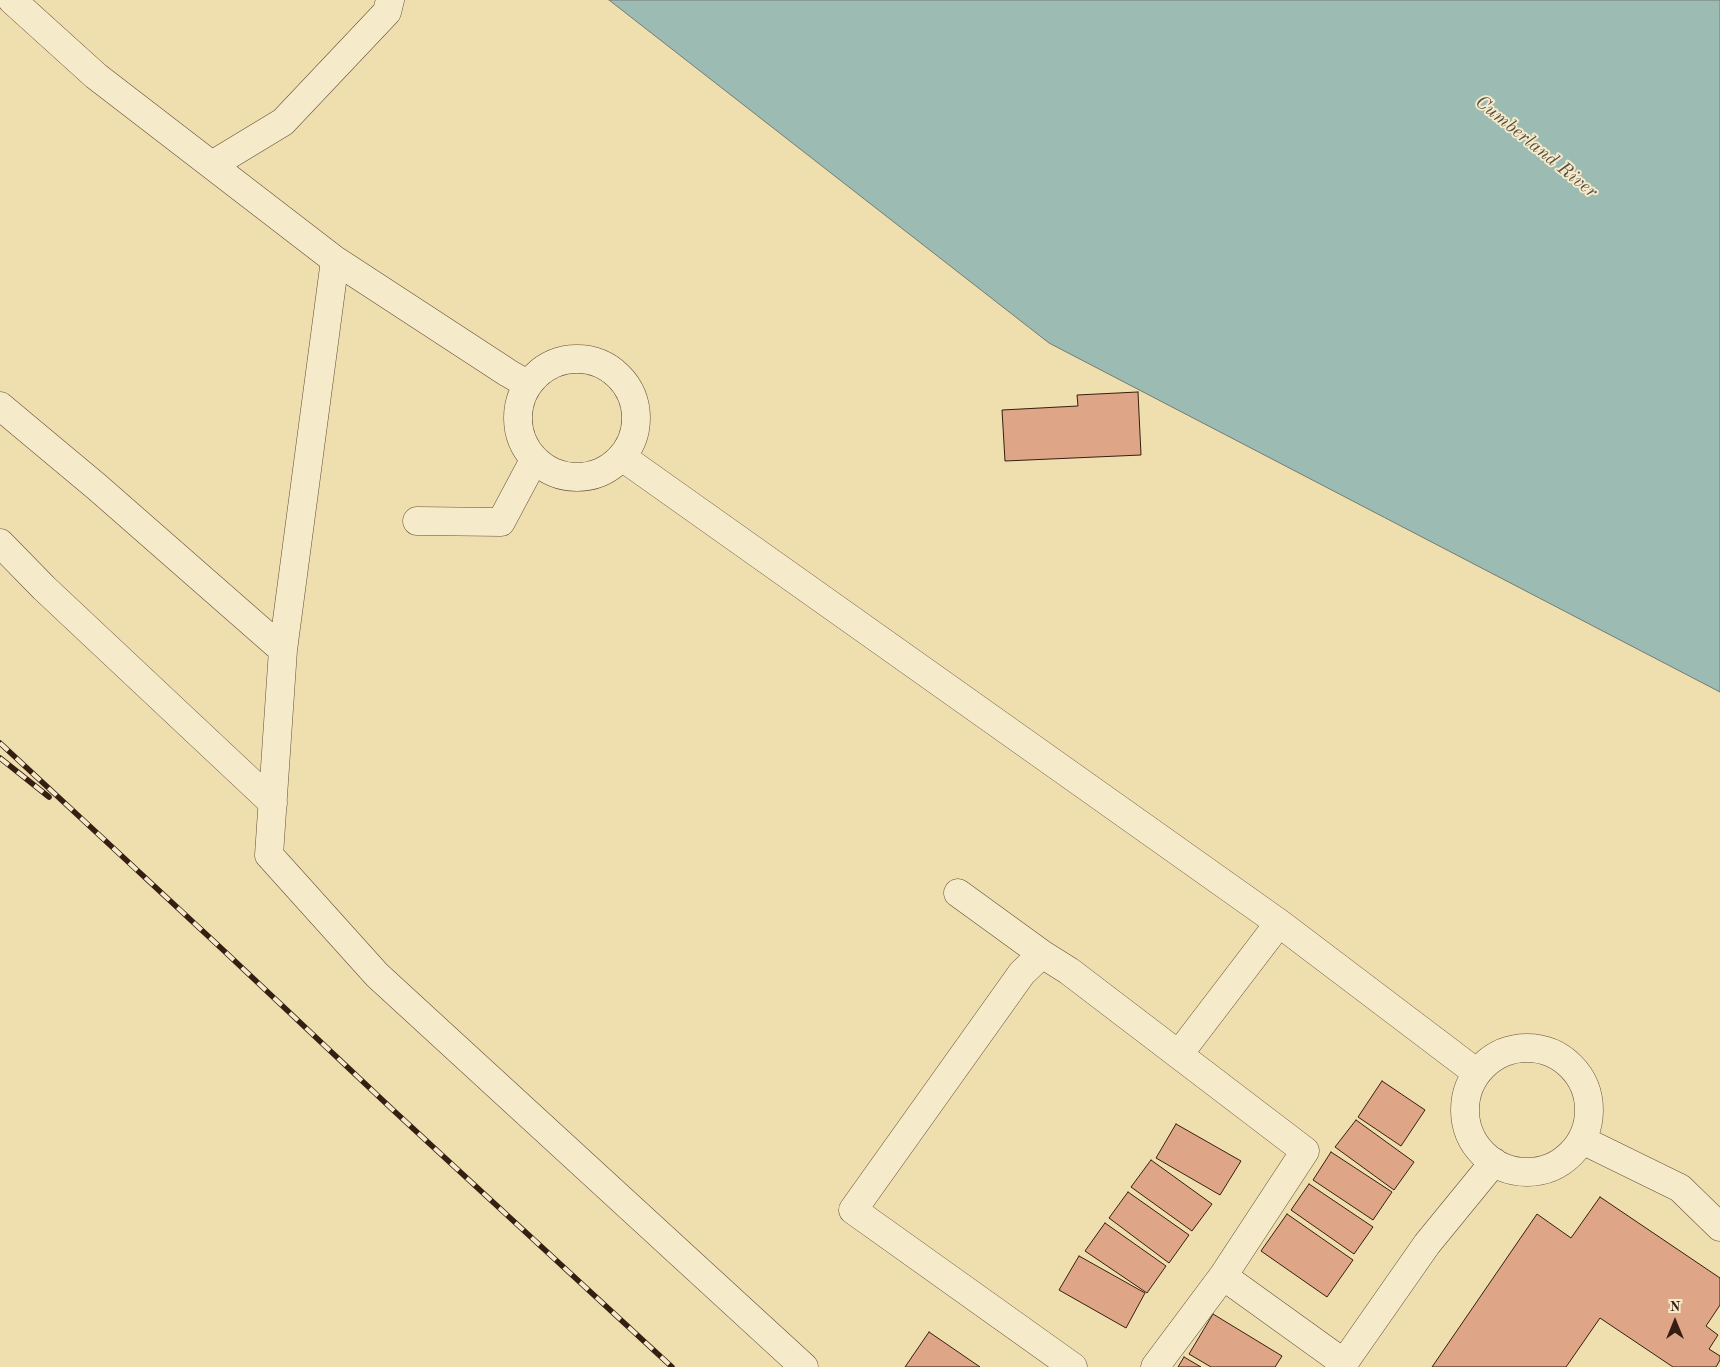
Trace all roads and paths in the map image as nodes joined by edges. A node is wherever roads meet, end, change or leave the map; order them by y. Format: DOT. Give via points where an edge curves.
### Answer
graph roads {
  1 [pos="12,0"];
  2 [pos="390,0"];
  3 [pos="212,165"];
  4 [pos="335,260"];
  5 [pos="527,384"];
  6 [pos="0,406"];
  7 [pos="622,457"];
  8 [pos="534,460"];
  9 [pos="417,521"];
  10 [pos="0,543"];
  11 [pos="283,650"];
  12 [pos="273,803"];
  13 [pos="958,892"];
  14 [pos="1279,923"];
  15 [pos="1042,954"];
  16 [pos="1179,1054"];
  17 [pos="1477,1073"];
  18 [pos="1582,1140"];
  19 [pos="1494,1162"];
  20 [pos="1720,1227"];
  21 [pos="1223,1276"];
  22 [pos="1342,1365"];
  23 [pos="804,1367"];
  24 [pos="1073,1367"];
  25 [pos="1155,1367"];
  1 -- 3 [label="lane" via="96,76"];
  2 -- 3 [label="lane" via="387,12 284,122"];
  3 -- 4 [label="lane"];
  4 -- 5 [label="lane"];
  4 -- 11 [label="lane"];
  5 -- 7 [label="lane" via="542,369 561,360 580,358 598,362 615,372 628,386 637,422 632,441"];
  5 -- 8 [label="lane" via="519,402 517,424 522,444"];
  6 -- 11 [label="lane" via="98,487"];
  7 -- 8 [label="lane" via="607,470 589,476 570,477 552,472"];
  7 -- 14 [label="lane"];
  8 -- 9 [label="lane" via="501,522"];
  10 -- 12 [label="lane"];
  11 -- 12 [label="lane"];
  12 -- 23 [label="lane" via="268,855 377,975"];
  13 -- 15 [label="lane"];
  14 -- 16 [label="lane"];
  14 -- 17 [label="lane"];
  15 -- 16 [label="lane"];
  15 -- 24 [label="lane" via="1022,973 853,1210"];
  16 -- 21 [label="lane" via="1305,1151"];
  17 -- 18 [label="lane" via="1504,1053 1531,1048 1552,1053 1570,1064 1582,1081 1589,1100 1589,1121"];
  17 -- 19 [label="lane" via="1468,1091 1465,1111 1468,1131 1478,1149"];
  18 -- 19 [label="lane" via="1570,1156 1552,1167 1533,1172 1512,1171"];
  18 -- 20 [label="lane" via="1680,1188"];
  19 -- 22 [label="lane" via="1427,1244"];
  21 -- 22 [label="lane"];
  21 -- 25 [label="lane"];
}
